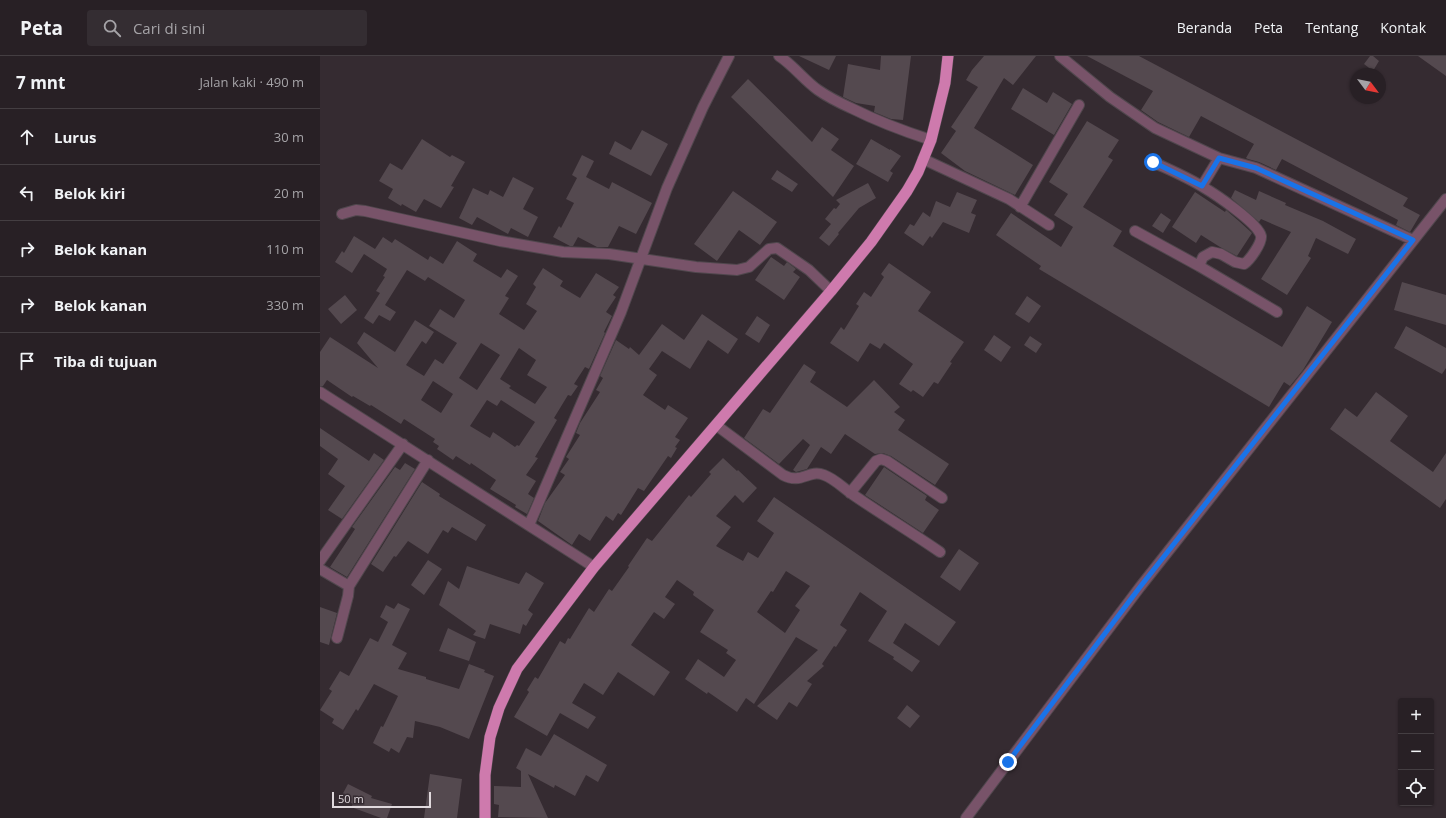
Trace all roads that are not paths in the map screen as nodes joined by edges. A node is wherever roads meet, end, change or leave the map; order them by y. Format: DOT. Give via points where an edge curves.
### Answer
graph roads {
  1 [pos="729,56"];
  2 [pos="779,56"];
  3 [pos="948,56"];
  4 [pos="1060,56"];
  5 [pos="1079,105"];
  6 [pos="931,140"];
  7 [pos="1219,158"];
  8 [pos="923,159"];
  9 [pos="1153,162"];
  10 [pos="1202,186"];
  11 [pos="1446,199"];
  12 [pos="1020,207"];
  13 [pos="342,214"];
  14 [pos="1049,225"];
  15 [pos="1135,231"];
  16 [pos="1413,240"];
  17 [pos="641,258"];
  18 [pos="1199,266"];
  19 [pos="831,291"];
  20 [pos="1277,312"];
  21 [pos="320,392"];
  22 [pos="716,425"];
  23 [pos="403,444"];
  24 [pos="428,460"];
  25 [pos="850,493"];
  26 [pos="942,498"];
  27 [pos="529,525"];
  28 [pos="940,552"];
  29 [pos="320,561"];
  30 [pos="594,566"];
  31 [pos="320,569"];
  32 [pos="349,586"];
  33 [pos="337,638"];
  34 [pos="485,818"];
  35 [pos="966,818"];
  1 -- 17 [label="street" via="667,188"];
  2 -- 6 [label="street" via="806,81 836,101 896,128"];
  3 -- 6 [label="highway" via="945,83"];
  4 -- 7 [label="street" via="1110,97 1155,128"];
  5 -- 12 [label="street"];
  6 -- 8 [label="highway"];
  7 -- 10 [label="street"];
  7 -- 16 [label="street" via="1256,168"];
  8 -- 12 [label="street" via="1009,199"];
  8 -- 19 [label="highway" via="907,191 871,242"];
  9 -- 10 [label="street"];
  10 -- 18 [label="street" via="1243,216 1259,231 1261,238 1252,257 1244,264 1212,252 1203,257"];
  11 -- 16 [label="street"];
  12 -- 14 [label="street"];
  13 -- 17 [label="street" via="356,210 365,211 563,252"];
  15 -- 18 [label="street"];
  16 -- 35 [label="street" via="1140,587"];
  17 -- 19 [label="street" via="737,270 749,267 769,249 777,248 809,270"];
  17 -- 27 [label="street" via="621,312"];
  18 -- 20 [label="street"];
  19 -- 22 [label="highway"];
  21 -- 23 [label="street"];
  22 -- 25 [label="street" via="783,476 800,479 811,474 823,475"];
  22 -- 30 [label="highway"];
  23 -- 24 [label="street"];
  23 -- 29 [label="street"];
  24 -- 27 [label="street"];
  24 -- 32 [label="street"];
  25 -- 26 [label="street" via="876,461 881,459"];
  25 -- 28 [label="street"];
  27 -- 30 [label="street"];
  30 -- 34 [label="highway" via="517,669 499,708 490,737 485,775"];
  31 -- 32 [label="street"];
  32 -- 33 [label="street"];
}
